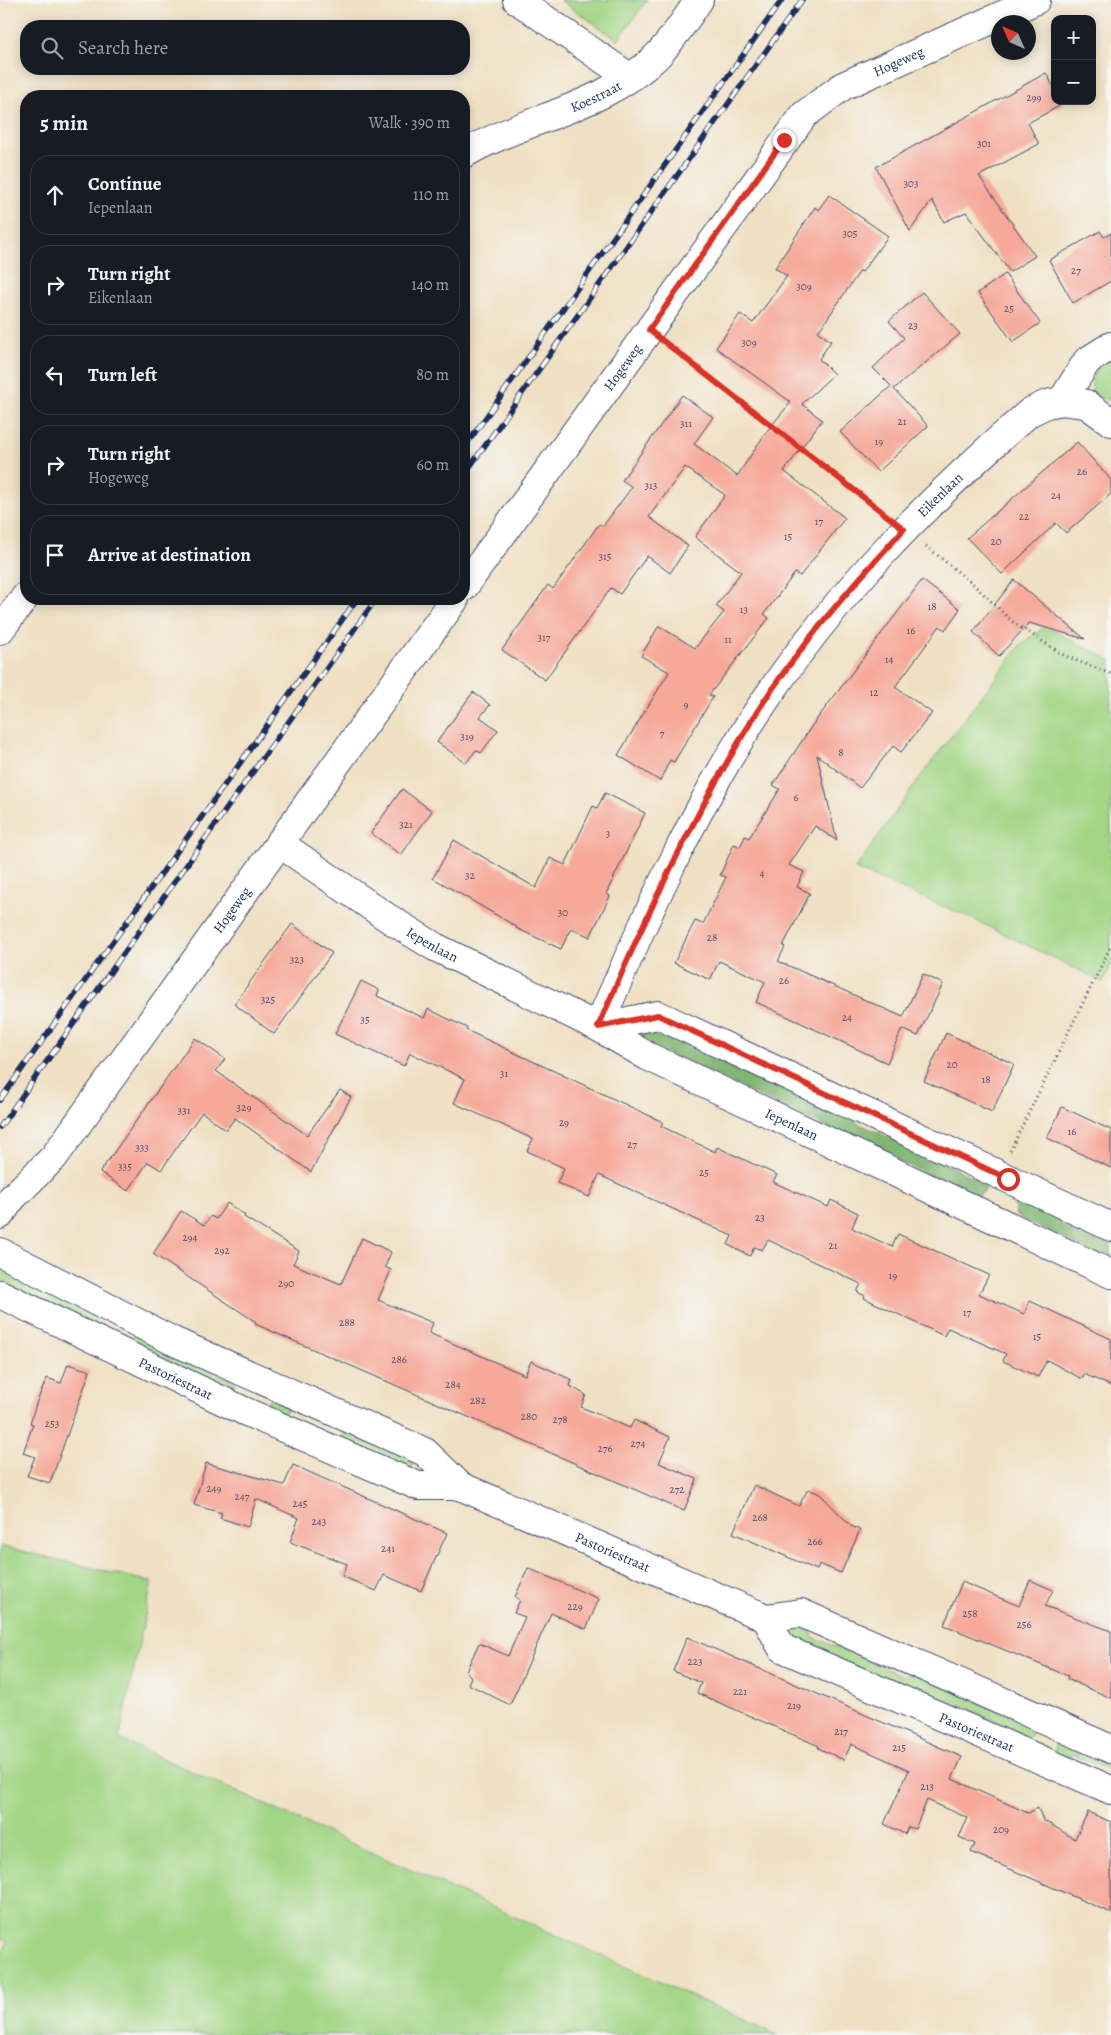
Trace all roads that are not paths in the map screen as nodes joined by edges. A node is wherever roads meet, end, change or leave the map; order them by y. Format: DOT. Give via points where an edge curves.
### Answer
graph roads {
  1 [pos="517,0"];
  2 [pos="700,0"];
  3 [pos="1036,0"];
  4 [pos="629,78"];
  5 [pos="470,151"];
  6 [pos="1111,346"];
  7 [pos="1062,401"];
  8 [pos="1111,420"];
  9 [pos="470,579"];
  10 [pos="20,604"];
  11 [pos="451,605"];
  12 [pos="0,630"];
  13 [pos="279,843"];
  14 [pos="598,1027"];
  15 [pos="1008,1179"];
  16 [pos="0,1215"];
  17 [pos="990,1217"];
  18 [pos="1111,1227"];
  19 [pos="0,1252"];
  20 [pos="1111,1274"];
  21 [pos="0,1294"];
  22 [pos="121,1315"];
  23 [pos="108,1346"];
  24 [pos="256,1377"];
  25 [pos="244,1411"];
  26 [pos="460,1486"];
  27 [pos="766,1618"];
  28 [pos="1051,1723"];
  29 [pos="1111,1749"];
  30 [pos="1037,1758"];
  31 [pos="1111,1790"];
  1 -- 4 [label="street"];
  2 -- 4 [label="street, Koestraat" via="655,58"];
  3 -- 9 [label="street, Hogeweg" via="843,86 815,105 784,140"];
  4 -- 5 [label="street, Koestraat" via="610,90"];
  6 -- 7 [label="street" via="1087,361"];
  7 -- 8 [label="street, Eikenlaan" via="1086,404"];
  7 -- 14 [label="street, Eikenlaan" via="1030,412 958,476 904,529 822,623 758,711 693,823 668,870"];
  10 -- 12 [label="street"];
  11 -- 13 [label="street, Hogeweg"];
  13 -- 14 [label="street, Iepenlaan" via="435,947"];
  13 -- 16 [label="street, Hogeweg" via="54,1157 12,1198"];
  14 -- 15 [label="street" via="658,1015"];
  14 -- 17 [label="street, Iepenlaan" via="647,1056"];
  15 -- 17 [label="street"];
  15 -- 18 [label="street"];
  17 -- 20 [label="street, Iepenlaan"];
  19 -- 22 [label="street, Pastoriestraat"];
  21 -- 23 [label="street, Pastoriestraat"];
  22 -- 23 [label="street"];
  22 -- 24 [label="street, Pastoriestraat"];
  23 -- 25 [label="street, Pastoriestraat"];
  24 -- 25 [label="street"];
  24 -- 26 [label="street, Pastoriestraat" via="425,1452"];
  25 -- 26 [label="street, Pastoriestraat" via="418,1486"];
  26 -- 27 [label="street, Pastoriestraat"];
  27 -- 28 [label="street" via="801,1613"];
  27 -- 30 [label="street, Pastoriestraat" via="782,1648"];
  28 -- 29 [label="street"];
  28 -- 30 [label="street"];
  30 -- 31 [label="street, Pastoriestraat"];
}
